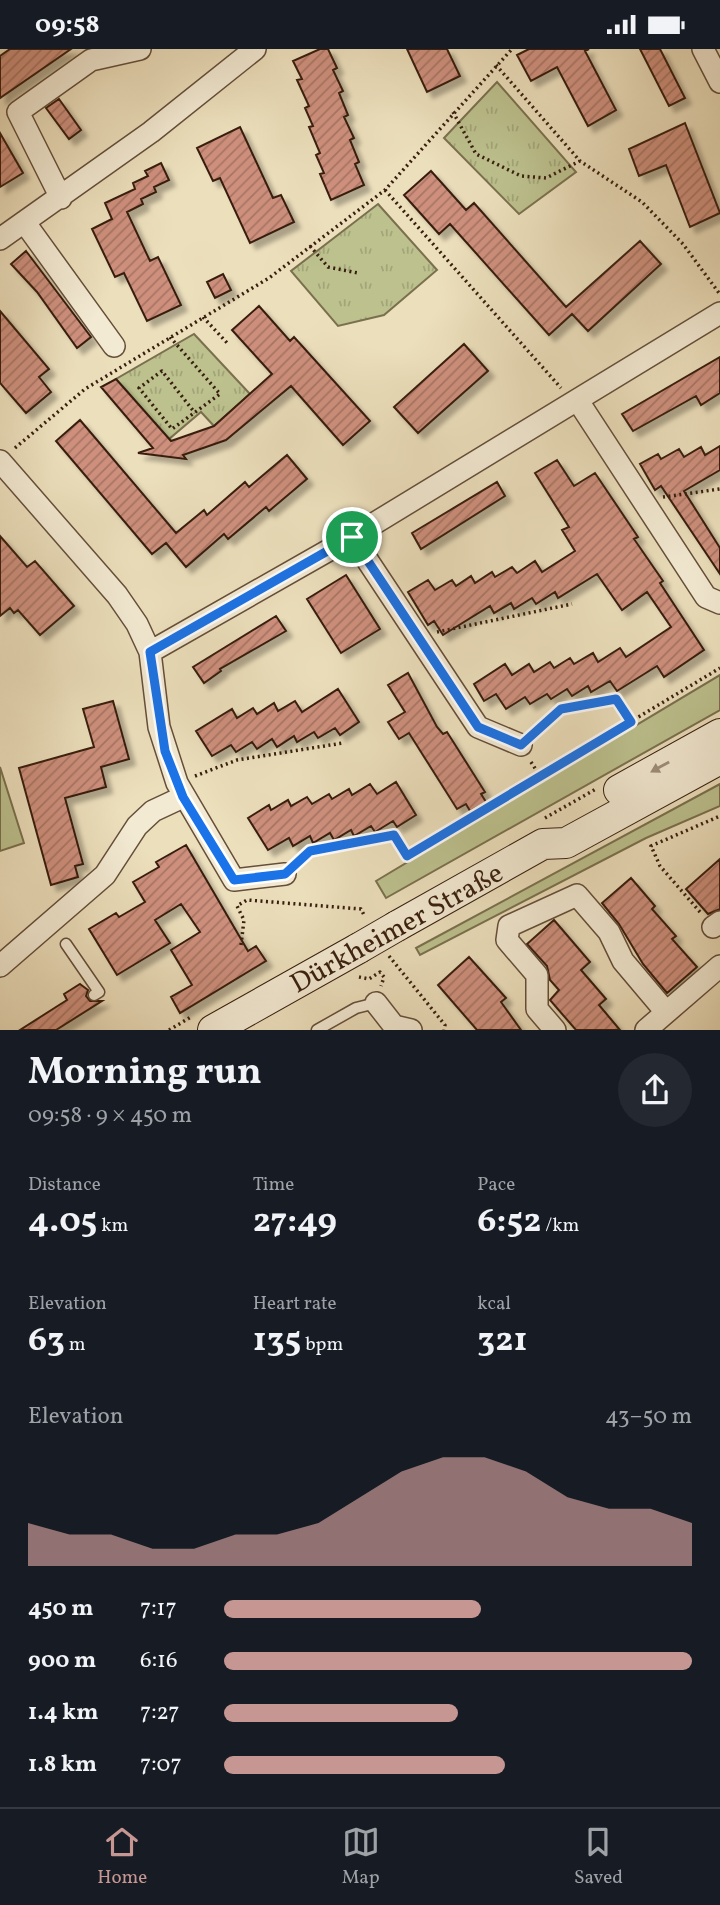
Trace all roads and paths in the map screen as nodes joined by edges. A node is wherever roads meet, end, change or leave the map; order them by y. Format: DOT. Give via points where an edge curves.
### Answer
graph roads {
  1 [pos="141,49"];
  2 [pos="255,49"];
  3 [pos="512,49"];
  4 [pos="703,49"];
  5 [pos="230,56"];
  6 [pos="496,65"];
  7 [pos="720,82"];
  8 [pos="453,112"];
  9 [pos="580,160"];
  10 [pos="385,190"];
  11 [pos="61,198"];
  12 [pos="25,223"];
  13 [pos="0,239"];
  14 [pos="310,246"];
  15 [pos="358,273"];
  16 [pos="720,295"];
  17 [pos="720,313"];
  18 [pos="203,317"];
  19 [pos="170,337"];
  20 [pos="229,345"];
  21 [pos="114,346"];
  22 [pos="576,402"];
  23 [pos="195,413"];
  24 [pos="4,458"];
  25 [pos="720,489"];
  26 [pos="642,500"];
  27 [pos="352,537"];
  28 [pos="720,603"];
  29 [pos="572,604"];
  30 [pos="415,636"];
  31 [pos="150,652"];
  32 [pos="720,668"];
  33 [pos="631,722"];
  34 [pos="720,734"];
  35 [pos="343,743"];
  36 [pos="521,745"];
  37 [pos="720,759"];
  38 [pos="601,786"];
  39 [pos="180,790"];
  40 [pos="720,816"];
  41 [pos="543,832"];
  42 [pos="285,874"];
  43 [pos="361,909"];
  44 [pos="717,924"];
  45 [pos="66,944"];
  46 [pos="241,945"];
  47 [pos="393,963"];
  48 [pos="0,966"];
  49 [pos="720,966"];
  50 [pos="376,974"];
  51 [pos="369,979"];
  52 [pos="94,995"];
  53 [pos="376,1003"];
  54 [pos="666,1013"];
  55 [pos="204,1022"];
  56 [pos="169,1030"];
  57 [pos="317,1030"];
  58 [pos="411,1030"];
  59 [pos="444,1030"];
  60 [pos="555,1030"];
  61 [pos="646,1030"];
  1 -- 11 [label="street" via="91,60 18,112"];
  2 -- 5 [label="street"];
  3 -- 6 [label="path"];
  4 -- 7 [label="street"];
  5 -- 11 [label="street" via="151,132"];
  6 -- 8 [label="path"];
  6 -- 9 [label="path"];
  8 -- 9 [label="path" via="476,154 521,176 546,178"];
  8 -- 10 [label="path"];
  9 -- 16 [label="path" via="642,202 684,244"];
  10 -- 14 [label="path"];
  10 -- 22 [label="path"];
  11 -- 12 [label="street"];
  12 -- 13 [label="street"];
  12 -- 21 [label="street"];
  14 -- 15 [label="path" via="328,267"];
  14 -- 18 [label="path" via="269,278"];
  17 -- 22 [label="street"];
  18 -- 19 [label="path"];
  18 -- 20 [label="path"];
  19 -- 23 [label="path" via="220,394"];
  19 -- 24 [label="path" via="85,389"];
  22 -- 26 [label="street"];
  22 -- 27 [label="street"];
  23 -- 23 [label="path" via="172,429 139,389 162,371"];
  24 -- 31 [label="street" via="117,595"];
  25 -- 26 [label="path"];
  26 -- 28 [label="street" via="706,597"];
  27 -- 30 [label="street"];
  27 -- 31 [label="street"];
  29 -- 30 [label="path"];
  30 -- 36 [label="street" via="478,727"];
  31 -- 39 [label="street" via="159,727"];
  32 -- 33 [label="path"];
  33 -- 36 [label="path" via="616,699 561,709"];
  33 -- 42 [label="path" via="407,856 394,835 310,851"];
  34 -- 41 [label="street, Dürkheimer Straße, one-way"];
  35 -- 39 [label="path" via="237,760"];
  37 -- 41 [label="street, Dürkheimer Straße" via="566,843"];
  38 -- 41 [label="path"];
  39 -- 42 [label="street" via="234,880"];
  39 -- 48 [label="street" via="137,826 106,875"];
  40 -- 44 [label="path" via="651,846 660,866"];
  41 -- 55 [label="street, Dürkheimer Straße, bridge" via="359,948"];
  43 -- 46 [label="path" via="247,900 237,906 244,920"];
  45 -- 52 [label="lane" via="99,992"];
  47 -- 59 [label="path" via="445,1025"];
  49 -- 54 [label="street"];
  50 -- 51 [label="path"];
  53 -- 57 [label="lane" via="356,1008"];
  53 -- 58 [label="street" via="394,1026"];
  54 -- 60 [label="street" via="577,895 509,926 507,940 537,975 537,1009"];
  54 -- 61 [label="street"];
  55 -- 56 [label="path"];
}
